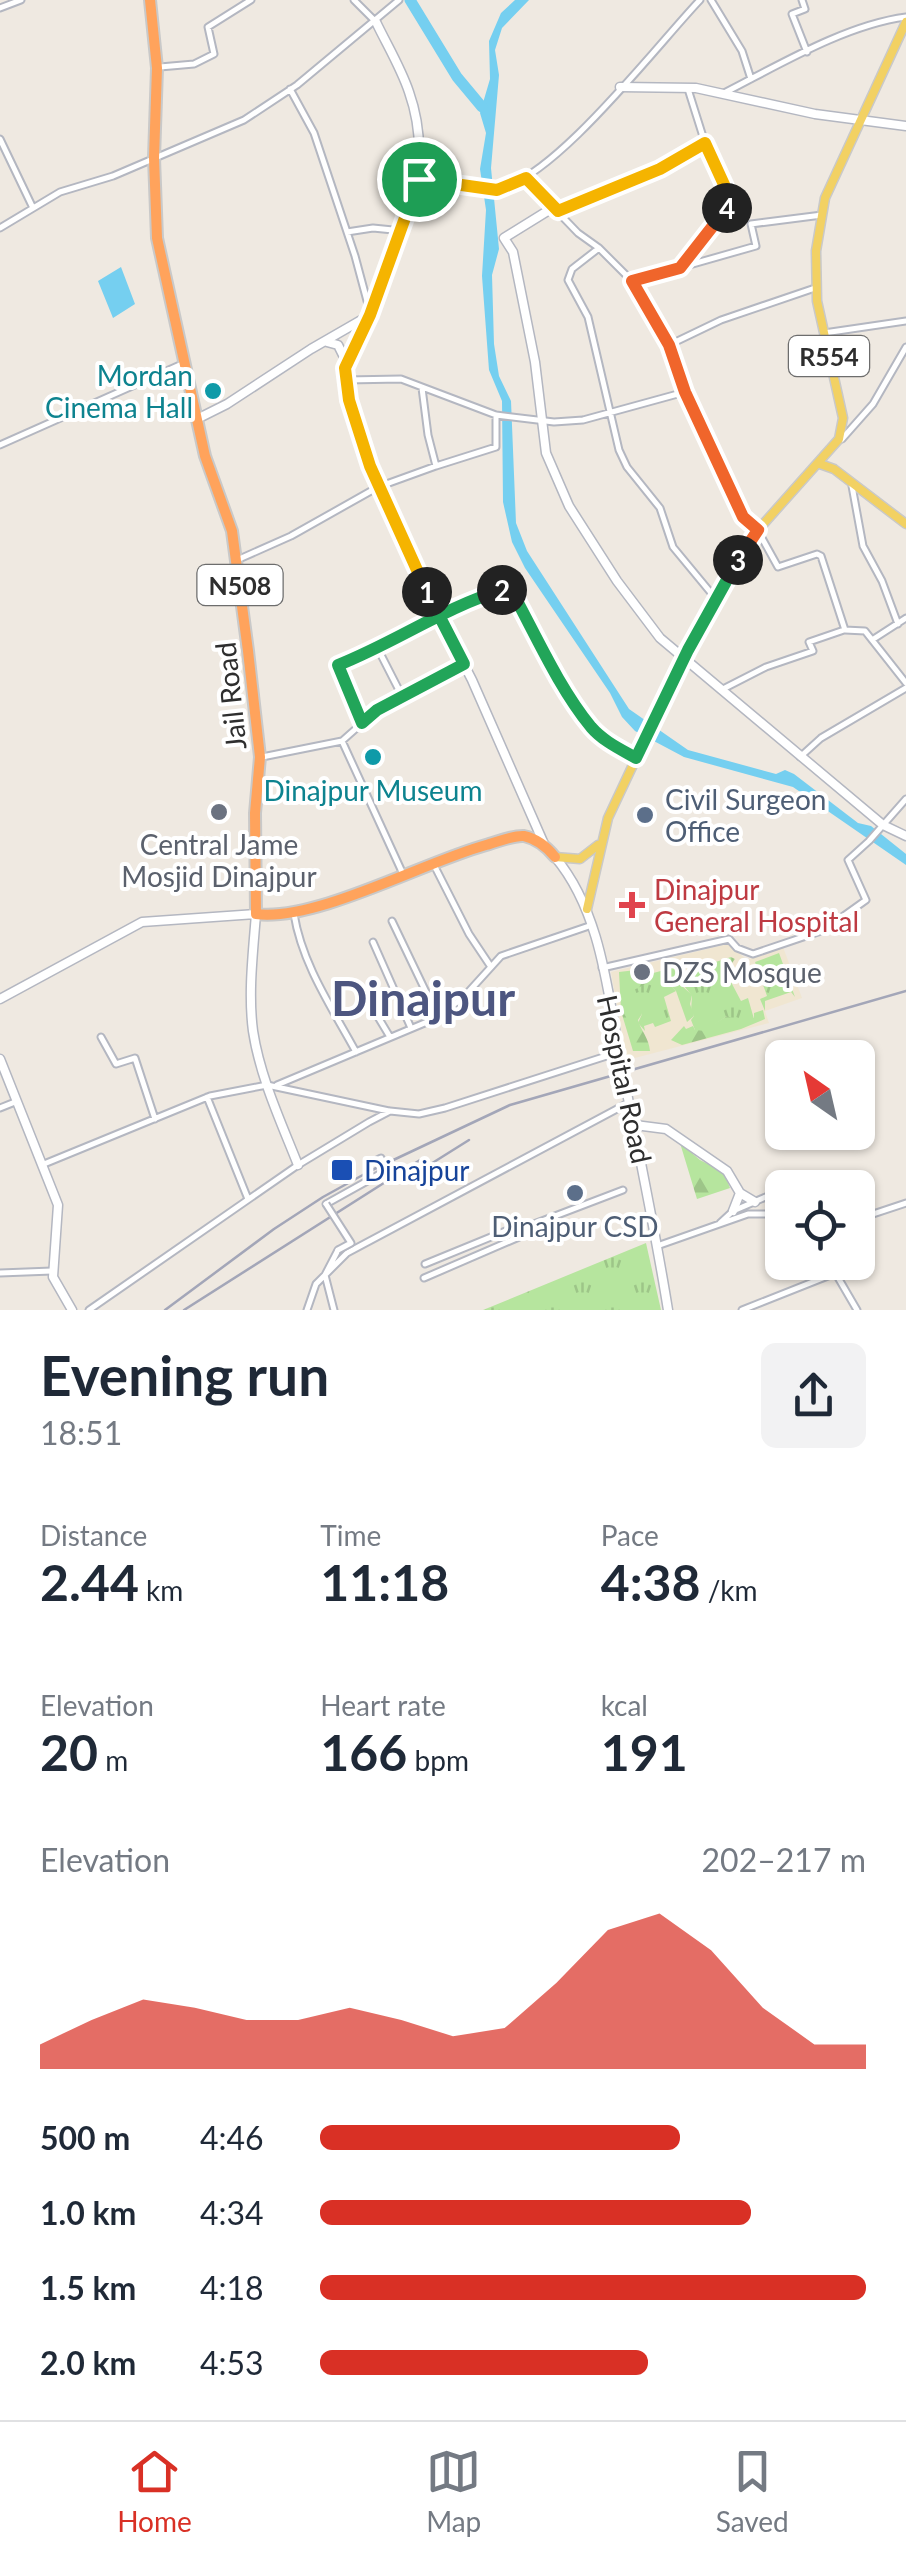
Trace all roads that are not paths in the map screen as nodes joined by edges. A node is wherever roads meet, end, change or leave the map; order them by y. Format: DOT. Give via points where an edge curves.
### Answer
graph roads {
  1 [pos="21,0"];
  2 [pos="150,0"];
  3 [pos="250,0"];
  4 [pos="354,0"];
  5 [pos="399,0"];
  6 [pos="700,0"];
  7 [pos="712,0"];
  8 [pos="802,0"];
  9 [pos="0,8"];
  10 [pos="906,19"];
  11 [pos="376,22"];
  12 [pos="806,52"];
  13 [pos="157,68"];
  14 [pos="751,80"];
  15 [pos="620,87"];
  16 [pos="688,89"];
  17 [pos="290,90"];
  18 [pos="724,93"];
  19 [pos="862,119"];
  20 [pos="906,126"];
  21 [pos="0,140"];
  22 [pos="705,143"];
  23 [pos="154,158"];
  24 [pos="526,178"];
  25 [pos="419,179"];
  26 [pos="33,208"];
  27 [pos="556,209"];
  28 [pos="822,215"];
  29 [pos="0,228"];
  30 [pos="403,231"];
  31 [pos="347,232"];
  32 [pos="599,248"];
  33 [pos="680,268"];
  34 [pos="632,281"];
  35 [pos="817,288"];
  36 [pos="370,315"];
  37 [pos="906,321"];
  38 [pos="824,333"];
  39 [pos="327,342"];
  40 [pos="669,345"];
  41 [pos="906,347"];
  42 [pos="346,361"];
  43 [pos="182,364"];
  44 [pos="346,380"];
  45 [pos="422,388"];
  46 [pos="685,392"];
  47 [pos="610,414"];
  48 [pos="498,415"];
  49 [pos="197,418"];
  50 [pos="543,421"];
  51 [pos="0,445"];
  52 [pos="820,464"];
  53 [pos="436,466"];
  54 [pos="852,482"];
  55 [pos="378,487"];
  56 [pos="906,524"];
  57 [pos="758,530"];
  58 [pos="236,560"];
  59 [pos="716,599"];
  60 [pos="440,616"];
  61 [pos="906,618"];
  62 [pos="898,624"];
  63 [pos="845,630"];
  64 [pos="872,640"];
  65 [pos="378,650"];
  66 [pos="684,658"];
  67 [pos="464,664"];
  68 [pos="906,685"];
  69 [pos="721,690"];
  70 [pos="402,696"];
  71 [pos="362,723"];
  72 [pos="342,740"];
  73 [pos="260,757"];
  74 [pos="636,758"];
  75 [pos="799,758"];
  76 [pos="906,798"];
  77 [pos="882,825"];
  78 [pos="906,836"];
  79 [pos="601,842"];
  80 [pos="544,844"];
  81 [pos="556,858"];
  82 [pos="433,863"];
  83 [pos="404,874"];
  84 [pos="588,909"];
  85 [pos="294,911"];
  86 [pos="256,914"];
  87 [pos="392,921"];
  88 [pos="592,925"];
  89 [pos="373,942"];
  90 [pos="491,967"];
  91 [pos="602,968"];
  92 [pos="360,987"];
  93 [pos="0,999"];
  94 [pos="437,1015"];
  95 [pos="412,1028"];
  96 [pos="101,1037"];
  97 [pos="390,1037"];
  98 [pos="356,1052"];
  99 [pos="619,1052"];
  100 [pos="0,1058"];
  101 [pos="271,1086"];
  102 [pos="207,1097"];
  103 [pos="15,1102"];
  104 [pos="630,1102"];
  105 [pos="0,1108"];
  106 [pos="390,1111"];
  107 [pos="155,1118"];
  108 [pos="634,1125"];
  109 [pos="375,1161"];
  110 [pos="44,1164"];
  111 [pos="298,1164"];
  112 [pos="623,1190"];
  113 [pos="740,1193"];
  114 [pos="765,1197"];
  115 [pos="248,1199"];
  116 [pos="754,1202"];
  117 [pos="906,1203"];
  118 [pos="734,1211"];
  119 [pos="875,1213"];
  120 [pos="765,1214"];
  121 [pos="719,1224"];
  122 [pos="526,1226"];
  123 [pos="470,1246"];
  124 [pos="658,1246"];
  125 [pos="465,1260"];
  126 [pos="425,1264"];
  127 [pos="54,1272"];
  128 [pos="0,1273"];
  129 [pos="325,1274"];
  130 [pos="424,1278"];
  131 [pos="818,1280"];
  132 [pos="842,1280"];
  133 [pos="72,1310"];
  134 [pos="89,1310"];
  135 [pos="308,1310"];
  136 [pos="334,1310"];
  137 [pos="668,1310"];
  138 [pos="742,1310"];
  139 [pos="857,1310"];
  1 -- 9 [label="street"];
  2 -- 13 [label="highway, N508"];
  3 -- 13 [label="street" via="208,27 214,54"];
  4 -- 11 [label="street"];
  5 -- 11 [label="street"];
  6 -- 15 [label="street"];
  7 -- 14 [label="street"];
  8 -- 12 [label="street" via="805,9 792,14"];
  10 -- 12 [label="street" via="889,19"];
  10 -- 19 [label="main road, R554"];
  11 -- 17 [label="street"];
  11 -- 25 [label="street" via="410,93 421,147"];
  12 -- 14 [label="street"];
  13 -- 23 [label="highway, N508"];
  14 -- 18 [label="street"];
  15 -- 16 [label="street"];
  15 -- 24 [label="street"];
  16 -- 18 [label="street"];
  16 -- 22 [label="street"];
  17 -- 23 [label="street" via="244,120"];
  17 -- 31 [label="street" via="314,133"];
  18 -- 19 [label="street"];
  19 -- 20 [label="street"];
  19 -- 28 [label="main road, R554"];
  21 -- 26 [label="street"];
  22 -- 27 [label="street" via="660,169"];
  22 -- 33 [label="street" via="732,202"];
  23 -- 26 [label="street"];
  23 -- 43 [label="highway, N508" via="156,238"];
  24 -- 25 [label="street" via="497,190"];
  24 -- 27 [label="street"];
  25 -- 30 [label="street"];
  26 -- 29 [label="street"];
  27 -- 32 [label="street"];
  27 -- 50 [label="street" via="504,238 513,252"];
  28 -- 33 [label="street" via="751,224 756,246"];
  28 -- 35 [label="main road, R554"];
  30 -- 31 [label="street"];
  30 -- 36 [label="street"];
  31 -- 36 [label="street"];
  32 -- 34 [label="street"];
  32 -- 47 [label="street" via="568,280 588,318"];
  33 -- 34 [label="street"];
  34 -- 40 [label="street"];
  35 -- 38 [label="main road, R554"];
  35 -- 40 [label="street"];
  36 -- 39 [label="street"];
  36 -- 42 [label="street"];
  37 -- 38 [label="street"];
  38 -- 52 [label="main road, R554" via="843,418 839,439"];
  39 -- 42 [label="street" via="338,345"];
  39 -- 49 [label="street"];
  40 -- 46 [label="street"];
  41 -- 52 [label="street" via="873,404"];
  42 -- 44 [label="street"];
  43 -- 49 [label="highway, N508"];
  43 -- 51 [label="street"];
  44 -- 45 [label="street" via="401,380"];
  44 -- 55 [label="street"];
  45 -- 48 [label="street"];
  45 -- 53 [label="street"];
  46 -- 47 [label="street"];
  46 -- 57 [label="street" via="743,517"];
  47 -- 50 [label="street"];
  47 -- 59 [label="street" via="627,467 660,508 673,547"];
  48 -- 50 [label="street"];
  48 -- 53 [label="street" via="496,447"];
  49 -- 58 [label="highway, Jail Road / N508"];
  50 -- 66 [label="street" via="546,454 569,506 660,638"];
  52 -- 54 [label="main road"];
  52 -- 57 [label="main road, R554"];
  53 -- 55 [label="street"];
  54 -- 56 [label="main road"];
  54 -- 62 [label="street" via="863,546"];
  55 -- 58 [label="street"];
  55 -- 60 [label="street"];
  57 -- 59 [label="main road, R554"];
  57 -- 63 [label="street" via="778,567 821,556"];
  58 -- 73 [label="highway, Jail Road / N508"];
  59 -- 66 [label="main road, R554"];
  60 -- 65 [label="street"];
  60 -- 67 [label="street"];
  60 -- 74 [label="street" via="504,590 515,597 592,728"];
  61 -- 62 [label="street"];
  62 -- 64 [label="street"];
  63 -- 64 [label="street" via="865,631"];
  63 -- 69 [label="street"];
  64 -- 68 [label="street"];
  65 -- 70 [label="street"];
  65 -- 71 [label="street" via="337,667"];
  66 -- 69 [label="street"];
  66 -- 74 [label="main road, R554"];
  67 -- 70 [label="street"];
  67 -- 80 [label="street"];
  68 -- 75 [label="street"];
  69 -- 75 [label="street"];
  70 -- 71 [label="street"];
  71 -- 72 [label="street"];
  72 -- 73 [label="street"];
  72 -- 83 [label="street"];
  73 -- 86 [label="highway, Jail Road / N508"];
  74 -- 79 [label="main road, R554"];
  75 -- 77 [label="street"];
  76 -- 77 [label="street"];
  77 -- 78 [label="street"];
  77 -- 91 [label="street" via="848,860 866,900 824,930 752,954 729,939"];
  79 -- 81 [label="main road" via="580,859"];
  79 -- 84 [label="main road, R554"];
  80 -- 81 [label="highway"];
  80 -- 82 [label="highway" via="522,836"];
  81 -- 84 [label="street, Hospital Road"];
  82 -- 83 [label="highway"];
  82 -- 90 [label="street"];
  83 -- 85 [label="highway"];
  84 -- 88 [label="street, Hospital Road"];
  85 -- 86 [label="highway"];
  85 -- 98 [label="street" via="298,938"];
  86 -- 93 [label="street" via="142,922"];
  86 -- 101 [label="street" via="253,1032"];
  87 -- 94 [label="street"];
  88 -- 90 [label="street" via="501,956"];
  88 -- 91 [label="street, Hospital Road"];
  89 -- 95 [label="street"];
  90 -- 94 [label="street"];
  91 -- 99 [label="street, Hospital Road"];
  92 -- 97 [label="street"];
  94 -- 95 [label="street"];
  95 -- 97 [label="street"];
  96 -- 107 [label="street" via="116,1064 135,1058"];
  97 -- 98 [label="street"];
  98 -- 101 [label="street"];
  99 -- 104 [label="street, Hospital Road"];
  99 -- 106 [label="street" via="446,1108"];
  100 -- 103 [label="street"];
  101 -- 102 [label="street"];
  101 -- 106 [label="street"];
  101 -- 111 [label="street"];
  102 -- 107 [label="street"];
  102 -- 115 [label="street"];
  103 -- 105 [label="street"];
  103 -- 110 [label="street"];
  104 -- 108 [label="street, Hospital Road"];
  104 -- 129 [label="street" via="347,1253"];
  106 -- 111 [label="street"];
  107 -- 110 [label="street"];
  108 -- 113 [label="street" via="666,1129 727,1171"];
  108 -- 124 [label="street, Hospital Road"];
  109 -- 129 [label="street, bridge" via="380,1158 387,1170 326,1204 351,1243 338,1250"];
  110 -- 127 [label="street" via="58,1204"];
  111 -- 115 [label="street"];
  112 -- 122 [label="street"];
  113 -- 116 [label="street"];
  113 -- 118 [label="street"];
  114 -- 116 [label="street"];
  115 -- 134 [label="street"];
  116 -- 118 [label="street"];
  117 -- 119 [label="street"];
  118 -- 121 [label="street"];
  120 -- 121 [label="street"];
  121 -- 124 [label="street"];
  122 -- 123 [label="street"];
  122 -- 125 [label="street" via="526,1234"];
  123 -- 125 [label="street"];
  123 -- 126 [label="street"];
  124 -- 137 [label="street, Hospital Road"];
  125 -- 130 [label="street"];
  127 -- 128 [label="street"];
  127 -- 133 [label="street"];
  129 -- 135 [label="street"];
  129 -- 136 [label="street"];
  131 -- 138 [label="street"];
  132 -- 139 [label="street"];
}
